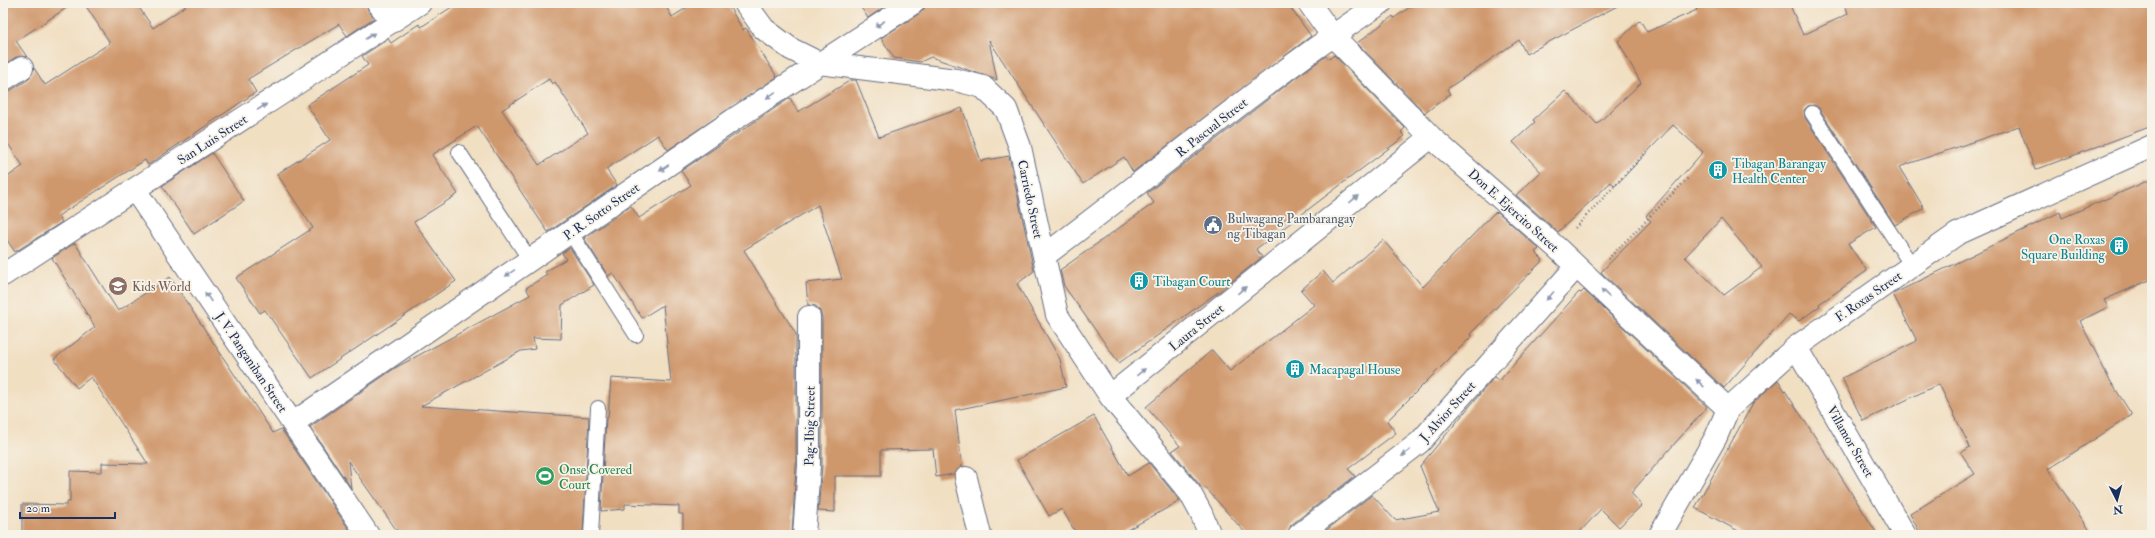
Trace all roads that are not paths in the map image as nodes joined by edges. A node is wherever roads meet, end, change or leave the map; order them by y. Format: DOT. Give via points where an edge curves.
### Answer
graph roads {
  1 [pos="378,3"];
  2 [pos="420,3"];
  3 [pos="745,3"];
  4 [pos="913,3"];
  5 [pos="1309,3"];
  6 [pos="1381,3"];
  7 [pos="392,21"];
  8 [pos="1332,35"];
  9 [pos="819,63"];
  10 [pos="22,68"];
  11 [pos="3,80"];
  12 [pos="1812,113"];
  13 [pos="1431,137"];
  14 [pos="2152,146"];
  15 [pos="459,152"];
  16 [pos="135,190"];
  17 [pos="570,232"];
  18 [pos="1044,256"];
  19 [pos="530,260"];
  20 [pos="1912,266"];
  21 [pos="1583,272"];
  22 [pos="3,274"];
  23 [pos="810,317"];
  24 [pos="636,335"];
  25 [pos="1796,347"];
  26 [pos="1110,396"];
  27 [pos="598,408"];
  28 [pos="1728,409"];
  29 [pos="293,423"];
  30 [pos="966,478"];
  31 [pos="368,535"];
  32 [pos="591,535"];
  33 [pos="804,535"];
  34 [pos="980,535"];
  35 [pos="1210,535"];
  36 [pos="1299,535"];
  37 [pos="1660,535"];
  38 [pos="1905,535"];
  1 -- 7 [label="street"];
  2 -- 7 [label="street, San Luis Street"];
  3 -- 9 [label="street, Carriedo Street" via="764,29 791,49"];
  4 -- 9 [label="street, P. R. Sotto Street, one-way"];
  5 -- 8 [label="street, Don E. Ejercito Street"];
  6 -- 8 [label="street, R. Pascual Street"];
  16 -- 7 [label="street, San Luis Street, one-way"];
  8 -- 13 [label="street, Don E. Ejercito Street"];
  8 -- 18 [label="street, R. Pascual Street"];
  9 -- 17 [label="street, P. R. Sotto Street, one-way"];
  9 -- 18 [label="street, Carriedo Street" via="956,80 983,87 1006,109 1020,147"];
  10 -- 11 [label="street"];
  12 -- 20 [label="lane"];
  13 -- 21 [label="street, Don E. Ejercito Street"];
  26 -- 13 [label="street, Laura Street, one-way"];
  14 -- 20 [label="street, F. Roxas Street" via="1957,234"];
  15 -- 19 [label="lane"];
  16 -- 22 [label="street, San Luis Street"];
  29 -- 16 [label="street, J. V. Panganiban Street, one-way"];
  17 -- 19 [label="street, P. R. Sotto Street"];
  17 -- 24 [label="lane"];
  18 -- 26 [label="street, Carriedo Street" via="1057,315"];
  19 -- 29 [label="street, P. R. Sotto Street, one-way"];
  20 -- 25 [label="street, F. Roxas Street"];
  28 -- 21 [label="street, Don E. Ejercito Street, one-way"];
  21 -- 36 [label="street, J. Alvior Street, one-way" via="1420,442"];
  23 -- 33 [label="street, Pag-Ibig Street" via="809,466"];
  25 -- 28 [label="street, F. Roxas Street"];
  25 -- 38 [label="street, Villamor Street"];
  26 -- 35 [label="street, Carriedo Street" via="1190,493"];
  27 -- 32 [label="lane"];
  28 -- 37 [label="street, F. Roxas Street" via="1716,437"];
  29 -- 31 [label="street, J. V. Panganiban Street"];
  30 -- 34 [label="street"];
}
